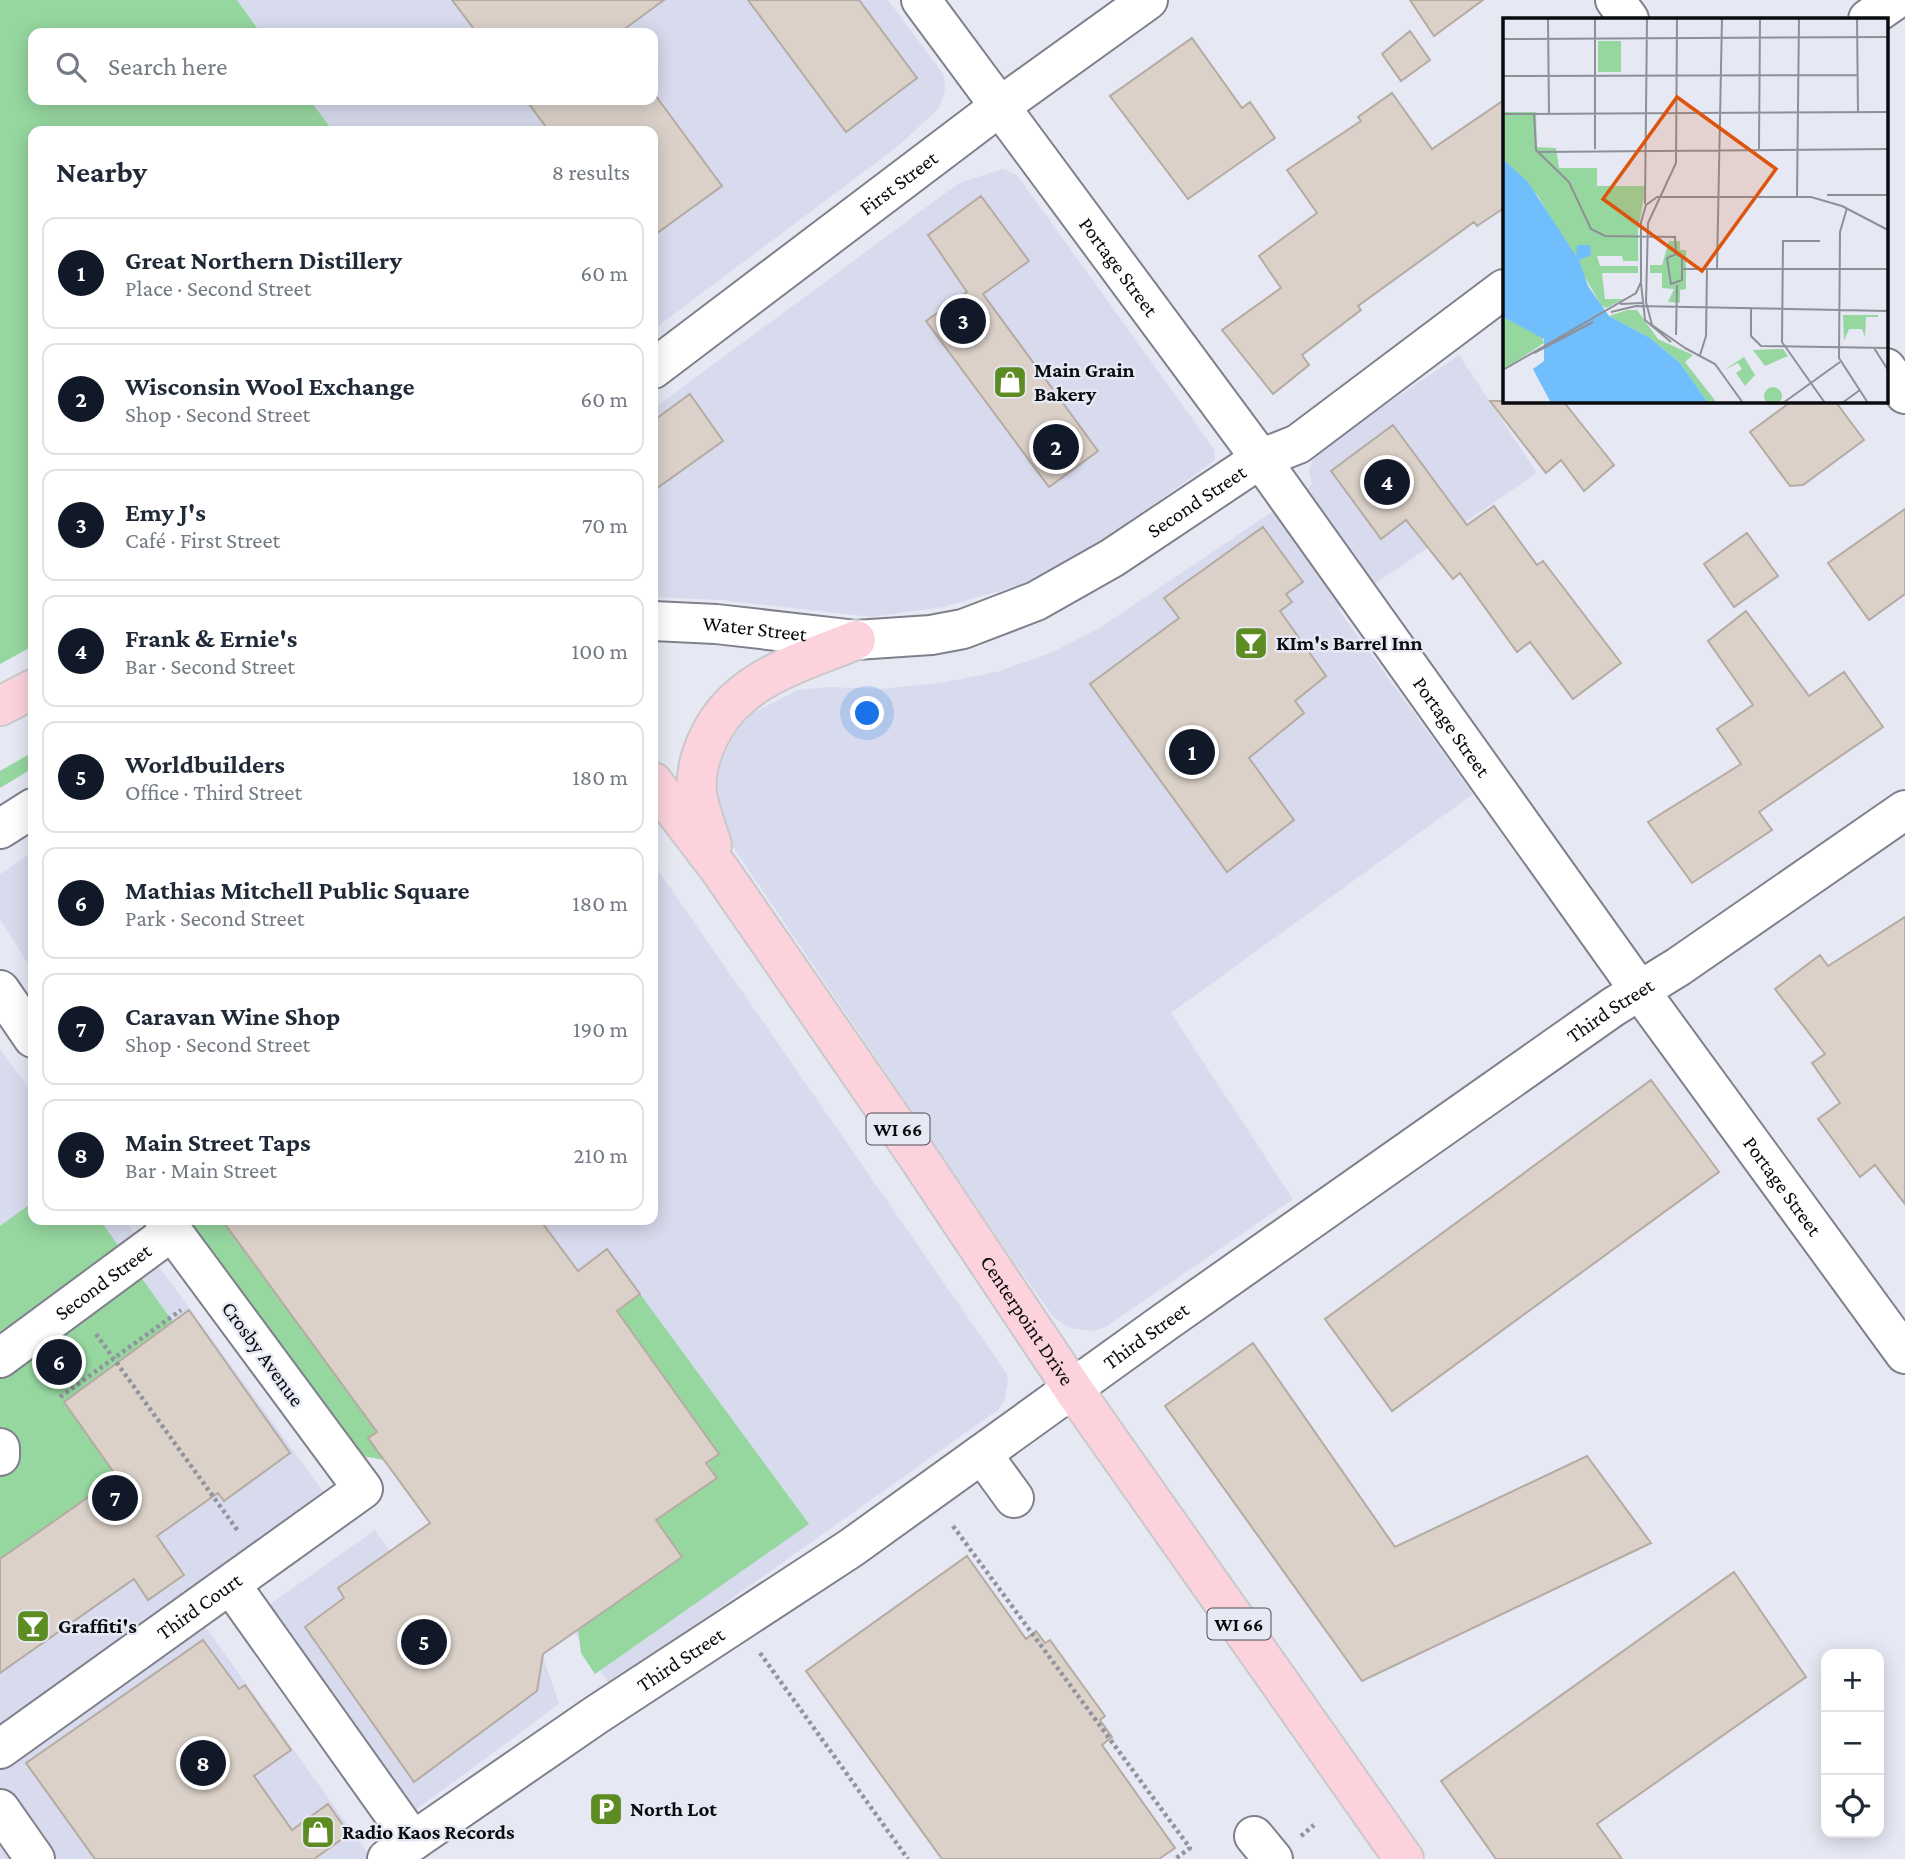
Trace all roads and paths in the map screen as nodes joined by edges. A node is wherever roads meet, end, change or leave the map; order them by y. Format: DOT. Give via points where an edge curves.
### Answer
graph roads {
  1 [pos="921,0"];
  2 [pos="1147,0"];
  3 [pos="1615,0"];
  4 [pos="1895,0"];
  5 [pos="1628,18"];
  6 [pos="1869,18"];
  7 [pos="999,107"];
  8 [pos="1503,290"];
  9 [pos="661,351"];
  10 [pos="1888,371"];
  11 [pos="1905,394"];
  12 [pos="1260,459"];
  13 [pos="658,621"];
  14 [pos="856,640"];
  15 [pos="28,692"];
  16 [pos="0,706"];
  17 [pos="658,789"];
  18 [pos="1905,810"];
  19 [pos="28,811"];
  20 [pos="0,829"];
  21 [pos="720,870"];
  22 [pos="0,990"];
  23 [pos="1640,990"];
  24 [pos="28,1031"];
  25 [pos="168,1225"];
  26 [pos="214,1287"];
  27 [pos="73,1302"];
  28 [pos="1905,1354"];
  29 [pos="0,1358"];
  30 [pos="113,1358"];
  31 [pos="1073,1389"];
  32 [pos="60,1397"];
  33 [pos="0,1448"];
  34 [pos="982,1454"];
  35 [pos="0,1456"];
  36 [pos="363,1489"];
  37 [pos="1014,1498"];
  38 [pos="953,1526"];
  39 [pos="245,1574"];
  40 [pos="760,1653"];
  41 [pos="0,1749"];
  42 [pos="0,1809"];
  43 [pos="400,1850"];
  44 [pos="35,1859"];
  45 [pos="908,1859"];
  46 [pos="1175,1859"];
  47 [pos="1404,1859"];
  1 -- 7 [label="street, Portage Street"];
  2 -- 7 [label="street, First Street"];
  3 -- 5 [label="street"];
  4 -- 6 [label="street"];
  7 -- 9 [label="street, First Street"];
  7 -- 12 [label="street, Portage Street"];
  8 -- 12 [label="street, Second Street" via="1298,444"];
  10 -- 11 [label="street"];
  12 -- 14 [label="street, Second Street" via="1112,558 1036,601 963,629"];
  12 -- 23 [label="street, Portage Street"];
  13 -- 14 [label="street, Water Street"];
  14 -- 21 [label="main road" via="770,674 749,687 716,721 697,769 697,781"];
  15 -- 16 [label="main road"];
  17 -- 21 [label="main road, Centerpoint Drive / WI 66"];
  18 -- 23 [label="street, Third Street"];
  19 -- 20 [label="street"];
  21 -- 31 [label="main road, Centerpoint Drive / WI 66"];
  22 -- 24 [label="street"];
  23 -- 28 [label="street, Portage Street"];
  23 -- 31 [label="street, Third Street"];
  25 -- 26 [label="street, Crosby Avenue"];
  25 -- 27 [label="street, Second Street"];
  26 -- 30 [label="path"];
  26 -- 36 [label="street, Crosby Avenue"];
  27 -- 29 [label="street, Second Street"];
  27 -- 30 [label="path"];
  30 -- 32 [label="path"];
  30 -- 39 [label="path"];
  31 -- 34 [label="street, Third Street"];
  31 -- 47 [label="main road, Centerpoint Drive / WI 66"];
  33 -- 35 [label="street"];
  34 -- 37 [label="street"];
  34 -- 43 [label="street, Third Street" via="851,1548"];
  36 -- 39 [label="street, Third Court"];
  38 -- 46 [label="path" via="1191,1848"];
  39 -- 41 [label="street, Third Court"];
  39 -- 43 [label="street"];
  40 -- 45 [label="path"];
  42 -- 44 [label="street"];
}
